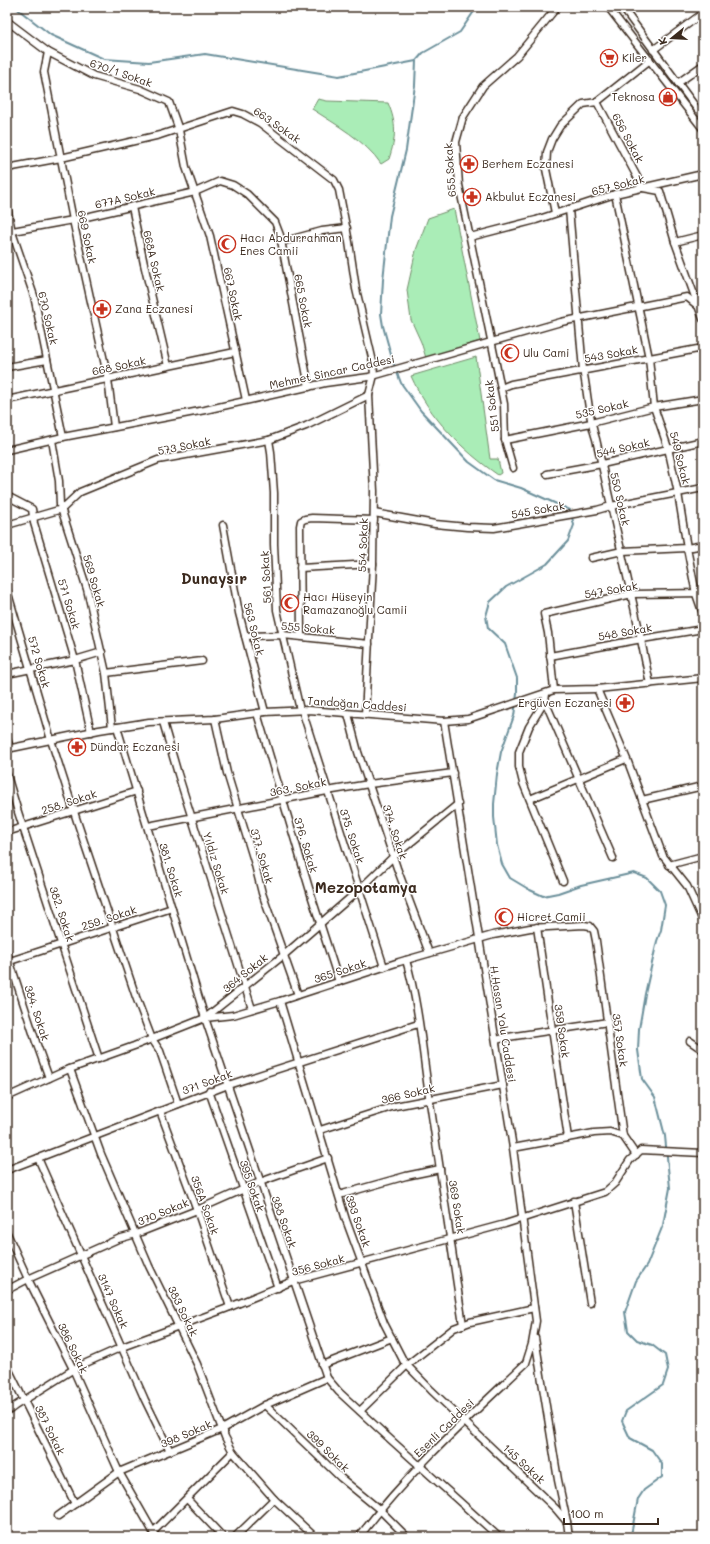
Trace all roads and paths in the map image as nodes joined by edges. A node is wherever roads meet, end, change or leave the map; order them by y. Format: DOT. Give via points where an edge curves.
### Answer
graph roads {
  1 [pos="557,7"];
  2 [pos="608,7"];
  3 [pos="622,7"];
  4 [pos="703,13"];
  5 [pos="7,21"];
  6 [pos="653,50"];
  7 [pos="48,52"];
  8 [pos="650,60"];
  9 [pos="703,65"];
  10 [pos="678,83"];
  11 [pos="169,102"];
  12 [pos="597,102"];
  13 [pos="703,117"];
  14 [pos="703,129"];
  15 [pos="179,130"];
  16 [pos="61,158"];
  17 [pos="7,168"];
  18 [pos="703,174"];
  19 [pos="643,188"];
  20 [pos="195,192"];
  21 [pos="615,194"];
  22 [pos="7,206"];
  23 [pos="132,207"];
  24 [pos="569,209"];
  25 [pos="555,214"];
  26 [pos="73,220"];
  27 [pos="347,228"];
  28 [pos="10,232"];
  29 [pos="703,234"];
  30 [pos="470,237"];
  31 [pos="281,242"];
  32 [pos="675,242"];
  33 [pos="701,306"];
  34 [pos="638,307"];
  35 [pos="578,318"];
  36 [pos="703,319"];
  37 [pos="492,342"];
  38 [pos="703,348"];
  39 [pos="235,352"];
  40 [pos="649,358"];
  41 [pos="47,360"];
  42 [pos="168,366"];
  43 [pos="7,367"];
  44 [pos="582,370"];
  45 [pos="374,376"];
  46 [pos="108,379"];
  47 [pos="309,387"];
  48 [pos="501,388"];
  49 [pos="53,389"];
  50 [pos="370,395"];
  51 [pos="703,399"];
  52 [pos="7,400"];
  53 [pos="246,400"];
  54 [pos="654,407"];
  55 [pos="591,423"];
  56 [pos="114,427"];
  57 [pos="63,437"];
  58 [pos="52,440"];
  59 [pos="269,440"];
  60 [pos="505,440"];
  61 [pos="703,441"];
  62 [pos="668,448"];
  63 [pos="7,450"];
  64 [pos="602,464"];
  65 [pos="513,468"];
  66 [pos="547,474"];
  67 [pos="703,488"];
  68 [pos="678,493"];
  69 [pos="7,496"];
  70 [pos="612,506"];
  71 [pos="62,509"];
  72 [pos="374,513"];
  73 [pos="33,517"];
  74 [pos="374,520"];
  75 [pos="7,525"];
  76 [pos="223,525"];
  77 [pos="703,545"];
  78 [pos="686,548"];
  79 [pos="622,551"];
  80 [pos="591,558"];
  81 [pos="373,564"];
  82 [pos="300,568"];
  83 [pos="7,590"];
  84 [pos="703,593"];
  85 [pos="632,594"];
  86 [pos="696,594"];
  87 [pos="703,614"];
  88 [pos="703,629"];
  89 [pos="283,635"];
  90 [pos="245,636"];
  91 [pos="301,636"];
  92 [pos="642,639"];
  93 [pos="369,644"];
  94 [pos="102,652"];
  95 [pos="550,656"];
  96 [pos="75,660"];
  97 [pos="202,661"];
  98 [pos="30,669"];
  99 [pos="106,673"];
  100 [pos="7,674"];
  101 [pos="703,678"];
  102 [pos="650,684"];
  103 [pos="597,689"];
  104 [pos="554,690"];
  105 [pos="546,694"];
  106 [pos="545,701"];
  107 [pos="301,710"];
  108 [pos="265,712"];
  109 [pos="257,713"];
  110 [pos="348,714"];
  111 [pos="365,715"];
  112 [pos="215,719"];
  113 [pos="444,721"];
  114 [pos="163,722"];
  115 [pos="114,728"];
  116 [pos="91,732"];
  117 [pos="7,739"];
  118 [pos="51,740"];
  119 [pos="9,749"];
  120 [pos="626,759"];
  121 [pos="453,773"];
  122 [pos="7,776"];
  123 [pos="578,778"];
  124 [pos="369,784"];
  125 [pos="703,786"];
  126 [pos="137,791"];
  127 [pos="327,791"];
  128 [pos="530,798"];
  129 [pos="282,800"];
  130 [pos="642,800"];
  131 [pos="458,804"];
  132 [pos="238,808"];
  133 [pos="74,810"];
  134 [pos="192,817"];
  135 [pos="148,826"];
  136 [pos="23,827"];
  137 [pos="7,832"];
  138 [pos="703,856"];
  139 [pos="393,857"];
  140 [pos="613,858"];
  141 [pos="669,864"];
  142 [pos="563,881"];
  143 [pos="359,890"];
  144 [pos="172,908"];
  145 [pos="703,921"];
  146 [pos="320,924"];
  147 [pos="590,926"];
  148 [pos="537,927"];
  149 [pos="113,928"];
  150 [pos="480,939"];
  151 [pos="61,945"];
  152 [pos="7,953"];
  153 [pos="429,953"];
  154 [pos="284,955"];
  155 [pos="406,960"];
  156 [pos="8,961"];
  157 [pos="384,967"];
  158 [pos="339,982"];
  159 [pos="245,986"];
  160 [pos="298,995"];
  161 [pos="280,1001"];
  162 [pos="252,1009"];
  163 [pos="205,1018"];
  164 [pos="608,1022"];
  165 [pos="418,1024"];
  166 [pos="552,1030"];
  167 [pos="152,1039"];
  168 [pos="496,1040"];
  169 [pos="690,1042"];
  170 [pos="703,1050"];
  171 [pos="99,1059"];
  172 [pos="300,1063"];
  173 [pos="70,1069"];
  174 [pos="49,1078"];
  175 [pos="228,1085"];
  176 [pos="503,1086"];
  177 [pos="209,1092"];
  178 [pos="7,1097"];
  179 [pos="429,1099"];
  180 [pos="178,1104"];
  181 [pos="160,1110"];
  182 [pos="320,1130"];
  183 [pos="95,1136"];
  184 [pos="623,1136"];
  185 [pos="568,1138"];
  186 [pos="513,1148"];
  187 [pos="703,1153"];
  188 [pos="636,1155"];
  189 [pos="38,1158"];
  190 [pos="328,1158"];
  191 [pos="440,1169"];
  192 [pos="7,1170"];
  193 [pos="260,1182"];
  194 [pos="242,1189"];
  195 [pos="339,1195"];
  196 [pos="574,1201"];
  197 [pos="197,1210"];
  198 [pos="522,1219"];
  199 [pos="7,1233"];
  200 [pos="136,1234"];
  201 [pos="452,1238"];
  202 [pos="82,1255"];
  203 [pos="362,1264"];
  204 [pos="28,1279"];
  205 [pos="294,1281"];
  206 [pos="278,1288"];
  207 [pos="7,1290"];
  208 [pos="590,1303"];
  209 [pos="230,1307"];
  210 [pos="534,1308"];
  211 [pos="179,1325"];
  212 [pos="463,1325"];
  213 [pos="534,1332"];
  214 [pos="392,1338"];
  215 [pos="122,1347"];
  216 [pos="322,1365"];
  217 [pos="407,1365"];
  218 [pos="7,1366"];
  219 [pos="73,1370"];
  220 [pos="327,1378"];
  221 [pos="24,1400"];
  222 [pos="265,1404"];
  223 [pos="360,1411"];
  224 [pos="7,1412"];
  225 [pos="465,1422"];
  226 [pos="222,1429"];
  227 [pos="170,1451"];
  228 [pos="232,1452"];
  229 [pos="419,1466"];
  230 [pos="119,1472"];
  231 [pos="187,1499"];
  232 [pos="274,1499"];
  233 [pos="75,1504"];
  234 [pos="380,1510"];
  235 [pos="58,1516"];
  236 [pos="567,1522"];
  237 [pos="154,1535"];
  238 [pos="223,1537"];
  239 [pos="235,1537"];
  240 [pos="315,1537"];
  241 [pos="359,1537"];
  242 [pos="407,1537"];
  243 [pos="499,1537"];
  244 [pos="569,1537"];
  1 -- 30 [label="street, 655 Sokak" via="517,56 483,86 463,116 456,142 459,186"];
  2 -- 8 [label="street"];
  3 -- 6 [label="street"];
  4 -- 6 [label="street"];
  5 -- 7 [label="street, 670/1 Sokak"];
  6 -- 10 [label="street"];
  7 -- 11 [label="street, 670/1 Sokak" via="94,76 140,89"];
  7 -- 16 [label="street, 669 Sokak" via="44,72"];
  8 -- 12 [label="street"];
  8 -- 14 [label="street"];
  9 -- 10 [label="street"];
  10 -- 13 [label="street"];
  11 -- 15 [label="street, 667 Sokak"];
  12 -- 19 [label="street, 656 Sokak"];
  12 -- 25 [label="street" via="583,104 560,126 547,152 546,170"];
  15 -- 16 [label="street, 663 Sokak"];
  15 -- 20 [label="street, 667 Sokak" via="186,167"];
  15 -- 27 [label="street, 663 Sokak" via="233,112 243,114 334,180 339,190"];
  16 -- 17 [label="street, 663 Sokak"];
  16 -- 26 [label="street, 669 Sokak"];
  18 -- 19 [label="street, 657 Sokak"];
  19 -- 21 [label="street, 657 Sokak"];
  19 -- 32 [label="street" via="660,191"];
  20 -- 23 [label="street, 677A Sokak"];
  20 -- 31 [label="street, 665 Sokak" via="220,180 233,185 252,199 275,222"];
  20 -- 39 [label="street, 667 Sokak" via="210,236"];
  21 -- 24 [label="street, 657 Sokak"];
  21 -- 34 [label="street, 549 Sokak"];
  22 -- 28 [label="street, 670 Sokak"];
  23 -- 26 [label="street, 677A Sokak"];
  23 -- 42 [label="street, 668A Sokak"];
  24 -- 25 [label="street, 657 Sokak"];
  24 -- 35 [label="street, 550 Sokak"];
  25 -- 30 [label="street, 657 Sokak"];
  26 -- 28 [label="street, 677A Sokak"];
  26 -- 46 [label="street, 669 Sokak"];
  27 -- 31 [label="street" via="322,231"];
  27 -- 45 [label="street, 663 Sokak" via="356,289"];
  28 -- 41 [label="street, 670 Sokak" via="34,296"];
  29 -- 32 [label="street"];
  30 -- 37 [label="street, 655 Sokak"];
  31 -- 47 [label="street, 665 Sokak"];
  32 -- 33 [label="street"];
  33 -- 34 [label="street, Mehmet Sincar Caddesi" via="687,297"];
  33 -- 36 [label="street"];
  34 -- 35 [label="street, Mehmet Sincar Caddesi"];
  34 -- 40 [label="street, 549 Sokak"];
  35 -- 37 [label="street, Mehmet Sincar Caddesi"];
  35 -- 44 [label="street, 550 Sokak"];
  37 -- 45 [label="street, Mehmet Sincar Caddesi"];
  37 -- 48 [label="street, 551 Sokak"];
  38 -- 40 [label="street, 543 Sokak"];
  39 -- 42 [label="street, 668 Sokak"];
  39 -- 53 [label="street, 667 Sokak"];
  40 -- 44 [label="street, 543 Sokak"];
  40 -- 54 [label="street, 549 Sokak"];
  41 -- 43 [label="street"];
  41 -- 49 [label="street, 670 Sokak"];
  42 -- 46 [label="street, 668 Sokak"];
  44 -- 48 [label="street, 543 Sokak"];
  44 -- 55 [label="street, 550 Sokak" via="588,390"];
  45 -- 47 [label="street, Mehmet Sincar Caddesi"];
  45 -- 50 [label="street, 554 Sokak"];
  46 -- 49 [label="street, 668 Sokak"];
  46 -- 56 [label="street, 669 Sokak"];
  47 -- 53 [label="street, Mehmet Sincar Caddesi"];
  48 -- 60 [label="street, 551 Sokak"];
  49 -- 52 [label="street, 668 Sokak"];
  49 -- 57 [label="street, 670 Sokak"];
  50 -- 59 [label="street, 573 Sokak" via="306,426"];
  50 -- 72 [label="street, 554 Sokak"];
  51 -- 54 [label="street, 535 Sokak"];
  53 -- 56 [label="street, Mehmet Sincar Caddesi"];
  54 -- 55 [label="street, 535 Sokak"];
  54 -- 62 [label="street, 549 Sokak"];
  55 -- 60 [label="street, 535 Sokak"];
  55 -- 64 [label="street, 550 Sokak"];
  56 -- 57 [label="street, Mehmet Sincar Caddesi"];
  57 -- 58 [label="street, Mehmet Sincar Caddesi"];
  58 -- 63 [label="street, Mehmet Sincar Caddesi"];
  58 -- 71 [label="street, 569 Sokak"];
  59 -- 71 [label="street, 573 Sokak" via="158,460 80,492"];
  59 -- 89 [label="street, 561 Sokak" via="274,493 277,610"];
  60 -- 65 [label="street, 551 Sokak"];
  61 -- 62 [label="street, 544 Sokak"];
  62 -- 64 [label="street, 544 Sokak"];
  62 -- 68 [label="street, 549 Sokak"];
  64 -- 66 [label="street, 544 Sokak"];
  64 -- 70 [label="street, 550 Sokak"];
  67 -- 68 [label="street, 545 Sokak"];
  68 -- 70 [label="street, 545 Sokak"];
  68 -- 78 [label="street, 549 Sokak"];
  69 -- 73 [label="street, 571 Sokak" via="32,509"];
  70 -- 72 [label="street, 545 Sokak" via="494,528 435,524"];
  70 -- 79 [label="street, 550 Sokak"];
  71 -- 73 [label="street, 573 Sokak"];
  71 -- 94 [label="street, 569 Sokak" via="87,589"];
  72 -- 74 [label="street, 554 Sokak"];
  73 -- 75 [label="street, 573 Sokak"];
  73 -- 96 [label="street, 571 Sokak"];
  74 -- 81 [label="street, 554 Sokak"];
  74 -- 82 [label="street" via="305,518 300,526"];
  76 -- 90 [label="street, 563 Sokak"];
  77 -- 78 [label="street"];
  78 -- 79 [label="street"];
  78 -- 86 [label="street, 549 Sokak"];
  79 -- 80 [label="street"];
  79 -- 85 [label="street, 550 Sokak"];
  81 -- 82 [label="street"];
  81 -- 93 [label="street, 554 Sokak"];
  82 -- 91 [label="street"];
  83 -- 98 [label="street, 572 Sokak"];
  84 -- 86 [label="street, 547 Sokak"];
  85 -- 86 [label="street, 547 Sokak"];
  85 -- 92 [label="street, 550 Sokak"];
  85 -- 95 [label="street, 547 Sokak" via="544,614"];
  86 -- 87 [label="street, 549 Sokak"];
  88 -- 92 [label="street, 548 Sokak"];
  89 -- 90 [label="street, 555 Sokak"];
  89 -- 91 [label="street, 555 Sokak"];
  89 -- 107 [label="street, 561 Sokak"];
  90 -- 108 [label="street, 563 Sokak"];
  91 -- 93 [label="street, 555 Sokak"];
  92 -- 95 [label="street, 548 Sokak"];
  92 -- 102 [label="street, 550 Sokak"];
  93 -- 111 [label="street, 554 Sokak"];
  94 -- 96 [label="street"];
  94 -- 99 [label="street, 569 Sokak"];
  95 -- 104 [label="street"];
  96 -- 98 [label="street"];
  96 -- 116 [label="street, 571 Sokak"];
  97 -- 99 [label="street"];
  98 -- 100 [label="street"];
  98 -- 118 [label="street, 572 Sokak"];
  99 -- 115 [label="street, 569 Sokak"];
  101 -- 102 [label="street, Tandoğan Caddesi"];
  102 -- 103 [label="street, Tandoğan Caddesi"];
  103 -- 104 [label="street, Tandoğan Caddesi"];
  103 -- 120 [label="street"];
  104 -- 105 [label="street, Tandoğan Caddesi"];
  105 -- 106 [label="street"];
  105 -- 113 [label="street, Tandoğan Caddesi" via="468,719"];
  106 -- 123 [label="street"];
  106 -- 128 [label="street" via="529,727 519,752 519,767"];
  107 -- 108 [label="street, Tandoğan Caddesi"];
  107 -- 110 [label="street, Tandoğan Caddesi"];
  107 -- 127 [label="street, 375. Sokak"];
  108 -- 109 [label="street, Tandoğan Caddesi"];
  109 -- 112 [label="street, Tandoğan Caddesi"];
  109 -- 129 [label="street, 376. Sokak"];
  110 -- 111 [label="street, Tandoğan Caddesi"];
  110 -- 124 [label="street, 374. Sokak"];
  111 -- 113 [label="street, Tandoğan Caddesi"];
  112 -- 114 [label="street, Tandoğan Caddesi"];
  112 -- 132 [label="street, 377. Sokak" via="227,774"];
  113 -- 121 [label="street, H.Hasan Yolu Caddesi"];
  114 -- 115 [label="street, Tandoğan Caddesi"];
  114 -- 134 [label="street, Yıldız Sokak"];
  115 -- 116 [label="street, Tandoğan Caddesi"];
  115 -- 126 [label="street, 381. Sokak"];
  116 -- 118 [label="street, Tandoğan Caddesi"];
  117 -- 119 [label="street"];
  118 -- 119 [label="street, Tandoğan Caddesi"];
  118 -- 133 [label="street, 572 Sokak"];
  120 -- 123 [label="street"];
  120 -- 130 [label="street"];
  121 -- 124 [label="street, 363. Sokak"];
  121 -- 131 [label="street, H.Hasan Yolu Caddesi"];
  122 -- 136 [label="street, 382. Sokak"];
  123 -- 128 [label="street"];
  123 -- 140 [label="street"];
  124 -- 127 [label="street, 363. Sokak"];
  124 -- 139 [label="street, 374. Sokak"];
  125 -- 130 [label="street"];
  126 -- 133 [label="street, 258. Sokak"];
  126 -- 135 [label="street, 381. Sokak"];
  127 -- 129 [label="street, 363. Sokak"];
  127 -- 143 [label="street, 375. Sokak"];
  128 -- 142 [label="street"];
  129 -- 132 [label="street, 363. Sokak"];
  129 -- 146 [label="street, 376. Sokak"];
  130 -- 141 [label="street" via="663,856"];
  131 -- 139 [label="street, 364 Sokak"];
  131 -- 150 [label="street, H.Hasan Yolu Caddesi"];
  132 -- 134 [label="street, 363. Sokak"];
  132 -- 154 [label="street, 377. Sokak" via="262,893"];
  133 -- 136 [label="street, 258. Sokak"];
  133 -- 149 [label="street, 572 Sokak"];
  134 -- 135 [label="street, 363. Sokak"];
  134 -- 159 [label="street, Yıldız Sokak"];
  135 -- 144 [label="street, 381. Sokak"];
  136 -- 137 [label="street, 258. Sokak"];
  136 -- 151 [label="street, 382. Sokak"];
  138 -- 141 [label="street"];
  139 -- 143 [label="street, 364 Sokak"];
  139 -- 153 [label="street, 374. Sokak"];
  141 -- 145 [label="street" via="687,886"];
  143 -- 146 [label="street, 364 Sokak"];
  143 -- 157 [label="street, 375. Sokak"];
  144 -- 149 [label="street, 259. Sokak"];
  144 -- 163 [label="street, 381. Sokak"];
  146 -- 154 [label="street, 364 Sokak"];
  146 -- 158 [label="street, 376. Sokak"];
  147 -- 148 [label="street, 365 Sokak"];
  147 -- 164 [label="street, 357 Sokak" via="596,941"];
  148 -- 150 [label="street, 365 Sokak"];
  148 -- 166 [label="street, 359 Sokak"];
  149 -- 151 [label="street, 259. Sokak"];
  149 -- 167 [label="street, 572 Sokak"];
  150 -- 153 [label="street, 365 Sokak"];
  150 -- 168 [label="street, H.Hasan Yolu Caddesi"];
  151 -- 156 [label="street, 259. Sokak"];
  151 -- 171 [label="street, 382. Sokak"];
  152 -- 156 [label="street, 384. Sokak"];
  153 -- 155 [label="street, 365 Sokak"];
  154 -- 159 [label="street, 364 Sokak"];
  154 -- 160 [label="street, 377. Sokak"];
  155 -- 157 [label="street, 365 Sokak"];
  155 -- 165 [label="street, 369 Sokak" via="412,981"];
  156 -- 174 [label="street, 384. Sokak"];
  157 -- 158 [label="street, 365 Sokak"];
  158 -- 160 [label="street, 365 Sokak"];
  159 -- 162 [label="street, Yıldız Sokak"];
  159 -- 163 [label="street, 364 Sokak"];
  160 -- 161 [label="street, 365 Sokak"];
  161 -- 162 [label="street, 365 Sokak"];
  161 -- 172 [label="street, 393 Sokak"];
  162 -- 163 [label="street, 365 Sokak" via="233,1015"];
  163 -- 167 [label="street, 364 Sokak"];
  163 -- 175 [label="street, 388 Sokak"];
  164 -- 166 [label="street"];
  164 -- 184 [label="street, 357 Sokak"];
  165 -- 172 [label="street, 371 Sokak"];
  165 -- 179 [label="street, 369 Sokak"];
  166 -- 168 [label="street"];
  166 -- 185 [label="street, 359 Sokak"];
  167 -- 171 [label="street, 364 Sokak"];
  167 -- 180 [label="street, 572 Sokak" via="160,1052"];
  168 -- 176 [label="street, H.Hasan Yolu Caddesi"];
  169 -- 170 [label="street"];
  171 -- 173 [label="street, 364 Sokak"];
  172 -- 175 [label="street, 371 Sokak"];
  172 -- 182 [label="street, 393 Sokak"];
  173 -- 174 [label="street, 364 Sokak"];
  173 -- 183 [label="street, 383 Sokak"];
  174 -- 178 [label="street, 364 Sokak"];
  175 -- 177 [label="street, 371 Sokak"];
  175 -- 193 [label="street, 388 Sokak"];
  176 -- 179 [label="street, 366 Sokak"];
  176 -- 186 [label="street, H.Hasan Yolu Caddesi"];
  177 -- 180 [label="street, 371 Sokak"];
  177 -- 194 [label="street, 395 Sokak"];
  179 -- 182 [label="street, 366 Sokak" via="395,1106"];
  179 -- 191 [label="street, 369 Sokak"];
  180 -- 181 [label="street, 371 Sokak"];
  181 -- 183 [label="street, 371 Sokak"];
  181 -- 197 [label="street, 356A Sokak"];
  182 -- 190 [label="street, 393 Sokak"];
  183 -- 189 [label="street, 371 Sokak"];
  183 -- 200 [label="street, 383 Sokak"];
  184 -- 185 [label="street" via="610,1132"];
  184 -- 188 [label="street, 357 Sokak"];
  185 -- 186 [label="street"];
  186 -- 198 [label="street, H.Hasan Yolu Caddesi"];
  187 -- 188 [label="street" via="641,1150"];
  188 -- 196 [label="street, 356 Sokak" via="605,1192"];
  189 -- 192 [label="street, 371 Sokak"];
  189 -- 202 [label="street, 3147 Sokak"];
  190 -- 193 [label="street, 370 Sokak"];
  190 -- 195 [label="street, 393 Sokak"];
  191 -- 195 [label="street"];
  191 -- 201 [label="street, 369 Sokak"];
  193 -- 194 [label="street, 370 Sokak"];
  193 -- 205 [label="street, 388 Sokak"];
  194 -- 197 [label="street, 370 Sokak"];
  194 -- 206 [label="street, 395 Sokak"];
  195 -- 203 [label="street, 393 Sokak"];
  196 -- 198 [label="street, 356 Sokak"];
  196 -- 208 [label="street"];
  197 -- 200 [label="street, 370 Sokak"];
  197 -- 209 [label="street, 356A Sokak"];
  198 -- 201 [label="street, 356 Sokak"];
  198 -- 210 [label="street, H.Hasan Yolu Caddesi"];
  199 -- 204 [label="street, 386 Sokak"];
  200 -- 202 [label="street, 370 Sokak"];
  200 -- 211 [label="street, 383 Sokak"];
  201 -- 203 [label="street, 356 Sokak"];
  201 -- 212 [label="street, 369 Sokak"];
  202 -- 204 [label="street, 370 Sokak"];
  202 -- 215 [label="street, 3147 Sokak"];
  203 -- 205 [label="street, 356 Sokak"];
  203 -- 214 [label="street, 393 Sokak"];
  204 -- 207 [label="street, 370 Sokak"];
  204 -- 219 [label="street, 386 Sokak"];
  205 -- 206 [label="street, 356 Sokak"];
  205 -- 216 [label="street, 388 Sokak"];
  206 -- 209 [label="street, 356 Sokak"];
  209 -- 211 [label="street, 356 Sokak"];
  210 -- 212 [label="street"];
  210 -- 213 [label="street, H.Hasan Yolu Caddesi"];
  211 -- 215 [label="street, 356 Sokak"];
  211 -- 226 [label="street, 383 Sokak"];
  212 -- 217 [label="street" via="454,1328"];
  213 -- 225 [label="street, Esenli Caddesi" via="526,1363"];
  213 -- 236 [label="street"];
  214 -- 216 [label="street"];
  214 -- 217 [label="street, 393 Sokak"];
  215 -- 219 [label="street, 356 Sokak"];
  215 -- 227 [label="street, 3147 Sokak"];
  216 -- 220 [label="street, 388 Sokak"];
  217 -- 223 [label="street"];
  217 -- 225 [label="street, 393 Sokak"];
  218 -- 221 [label="street, 387 Sokak"];
  219 -- 221 [label="street, 356 Sokak"];
  219 -- 230 [label="street, 386 Sokak"];
  220 -- 222 [label="street, 398 Sokak"];
  220 -- 223 [label="street, 388 Sokak"];
  221 -- 224 [label="street, 356 Sokak"];
  221 -- 233 [label="street, 387 Sokak"];
  222 -- 226 [label="street, 398 Sokak"];
  222 -- 234 [label="street, 399 Sokak" via="341,1478"];
  223 -- 229 [label="street, 388 Sokak"];
  225 -- 229 [label="street, Esenli Caddesi"];
  225 -- 236 [label="street, 145 Sokak" via="556,1508"];
  226 -- 227 [label="street, 398 Sokak"];
  226 -- 228 [label="street, 383 Sokak"];
  227 -- 230 [label="street, 398 Sokak"];
  228 -- 231 [label="street"];
  228 -- 232 [label="street, 383 Sokak"];
  229 -- 234 [label="street, Esenli Caddesi"];
  229 -- 243 [label="street, 388 Sokak"];
  230 -- 233 [label="street, 398 Sokak"];
  230 -- 237 [label="street, 386 Sokak"];
  231 -- 237 [label="street"];
  231 -- 238 [label="street"];
  232 -- 239 [label="street"];
  232 -- 240 [label="street, 383 Sokak"];
  233 -- 235 [label="street, 398 Sokak"];
  234 -- 241 [label="street, Esenli Caddesi"];
  234 -- 242 [label="street, 399 Sokak"];
  236 -- 244 [label="street"];
}
